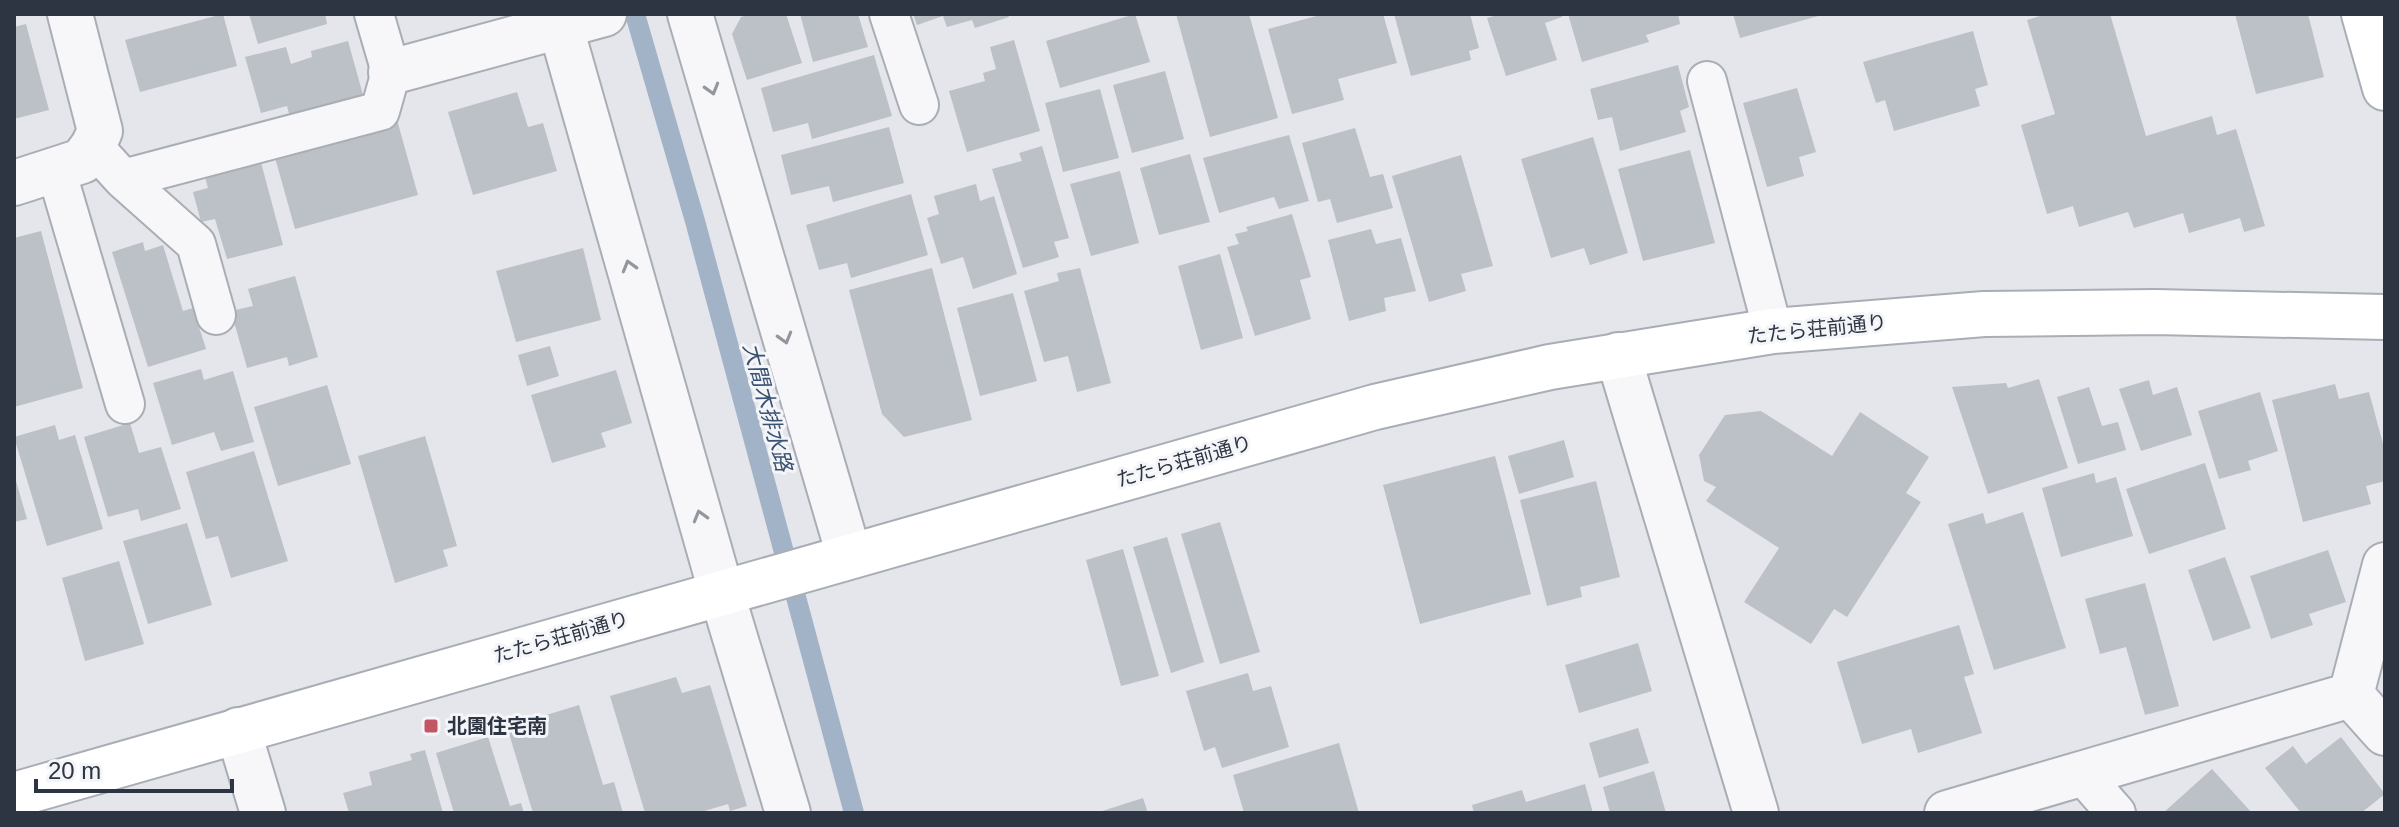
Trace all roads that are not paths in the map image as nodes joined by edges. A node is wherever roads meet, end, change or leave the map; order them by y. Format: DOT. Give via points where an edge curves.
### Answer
graph roads {
  1 [pos="70,14"];
  2 [pos="374,14"];
  3 [pos="604,14"];
  4 [pos="690,14"];
  5 [pos="889,14"];
  6 [pos="2364,14"];
  7 [pos="559,20"];
  8 [pos="2382,67"];
  9 [pos="391,72"];
  10 [pos="1707,81"];
  11 [pos="919,105"];
  12 [pos="93,146"];
  13 [pos="56,170"];
  14 [pos="123,179"];
  15 [pos="14,183"];
  16 [pos="216,315"];
  17 [pos="2385,317"];
  18 [pos="1773,331"];
  19 [pos="1618,355"];
  20 [pos="125,404"];
  21 [pos="838,558"];
  22 [pos="2385,565"];
  23 [pos="736,587"];
  24 [pos="2351,695"];
  25 [pos="238,730"];
  26 [pos="2385,733"];
  27 [pos="2081,773"];
  28 [pos="14,795"];
  29 [pos="263,813"];
  30 [pos="788,813"];
  31 [pos="1756,813"];
  32 [pos="1947,813"];
  33 [pos="2116,813"];
  1 -- 12 [label="street" via="100,131"];
  2 -- 9 [label="lane"];
  3 -- 7 [label="street"];
  4 -- 21 [label="street, one-way"];
  5 -- 11 [label="lane"];
  6 -- 8 [label="street"];
  7 -- 9 [label="street"];
  23 -- 7 [label="street, one-way"];
  9 -- 14 [label="lane" via="380,111"];
  10 -- 18 [label="lane"];
  12 -- 13 [label="street" via="82,161"];
  12 -- 14 [label="lane"];
  13 -- 15 [label="street"];
  13 -- 20 [label="lane"];
  14 -- 16 [label="lane" via="196,244"];
  17 -- 18 [label="street, たたら荘前通り" via="1984,314"];
  18 -- 19 [label="street, たたら荘前通り"];
  19 -- 21 [label="street, たたら荘前通り" via="1375,407"];
  19 -- 31 [label="street"];
  21 -- 23 [label="street, たたら荘前通り"];
  22 -- 24 [label="street"];
  23 -- 25 [label="street, たたら荘前通り"];
  23 -- 30 [label="street"];
  24 -- 26 [label="street"];
  24 -- 27 [label="street"];
  25 -- 28 [label="street, たたら荘前通り"];
  25 -- 29 [label="street"];
  27 -- 32 [label="street"];
  27 -- 33 [label="lane"];
}
